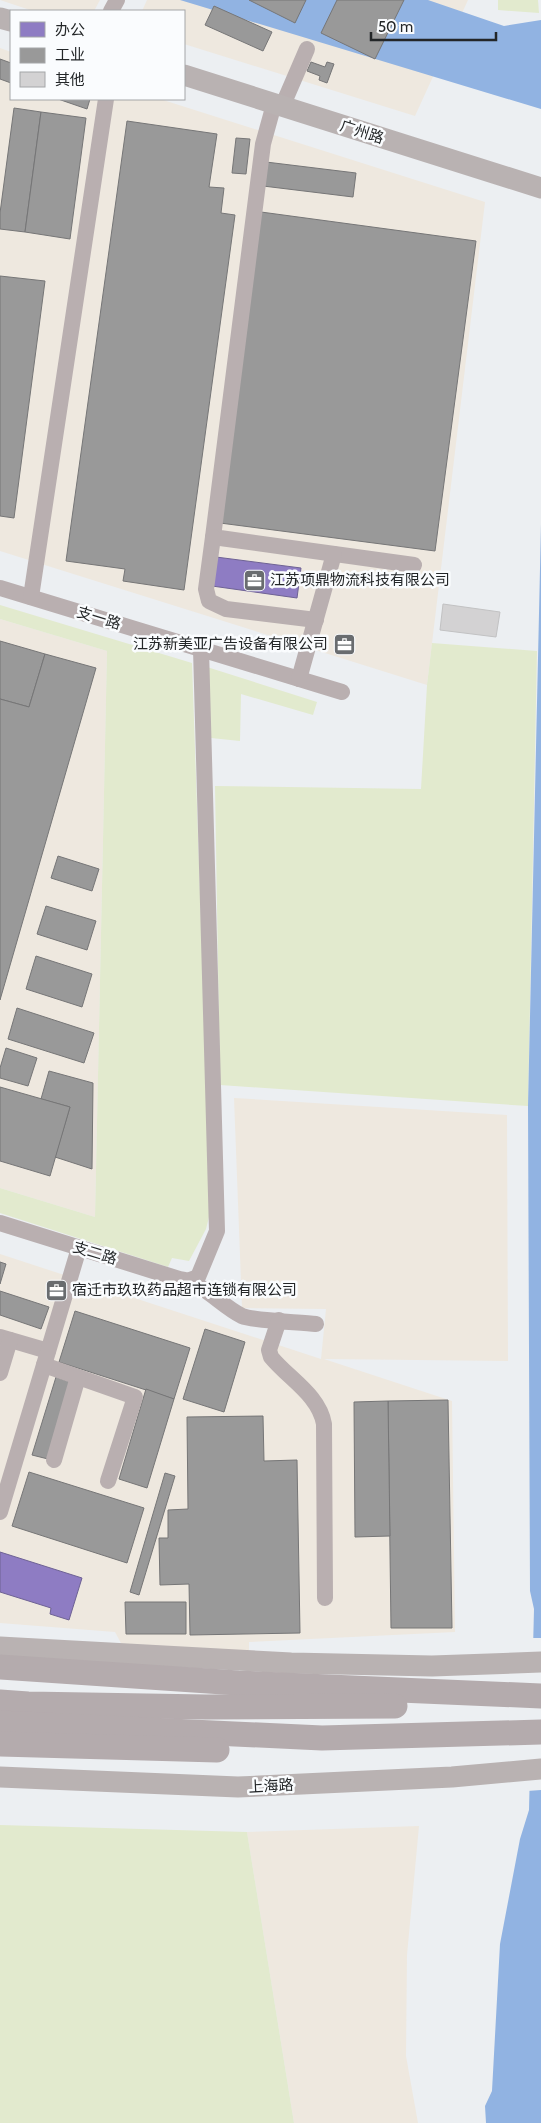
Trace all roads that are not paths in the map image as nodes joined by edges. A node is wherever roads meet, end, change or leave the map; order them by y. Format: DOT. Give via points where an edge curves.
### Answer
graph roads {
  1 [pos="307,49"];
  2 [pos="185,75"];
  3 [pos="106,100"];
  4 [pos="278,105"];
  5 [pos="541,188"];
  6 [pos="213,537"];
  7 [pos="334,554"];
  8 [pos="414,565"];
  9 [pos="0,588"];
  10 [pos="31,597"];
  11 [pos="316,620"];
  12 [pos="201,649"];
  13 [pos="299,679"];
  14 [pos="342,692"];
  15 [pos="0,1223"];
  16 [pos="79,1248"];
  17 [pos="190,1280"];
  18 [pos="279,1320"];
  19 [pos="316,1324"];
  20 [pos="5,1338"];
  21 [pos="46,1358"];
  22 [pos="0,1373"];
  23 [pos="78,1377"];
  24 [pos="54,1460"];
  25 [pos="108,1481"];
  26 [pos="0,1512"];
  27 [pos="325,1598"];
  28 [pos="0,1647"];
  29 [pos="541,1662"];
  30 [pos="0,1667"];
  31 [pos="541,1698"];
  32 [pos="434,1699"];
  33 [pos="0,1702"];
  34 [pos="0,1724"];
  35 [pos="541,1732"];
  36 [pos="322,1738"];
  37 [pos="0,1744"];
  38 [pos="541,1768"];
  39 [pos="0,1777"];
  1 -- 4 [label="street"];
  2 -- 4 [label="main road, 广州路"];
  3 -- 10 [label="street"];
  4 -- 5 [label="main road, 广州路"];
  4 -- 6 [label="street" via="263,144"];
  6 -- 7 [label="street"];
  6 -- 11 [label="street" via="206,589 210,601 226,609"];
  7 -- 8 [label="street"];
  7 -- 11 [label="street"];
  9 -- 10 [label="street, 支一路"];
  10 -- 12 [label="street, 支一路"];
  11 -- 13 [label="street"];
  12 -- 13 [label="street, 支一路"];
  12 -- 17 [label="street" via="217,1231 198,1277"];
  13 -- 14 [label="street, 支一路"];
  15 -- 16 [label="street, 支二路"];
  16 -- 17 [label="street, 支二路"];
  16 -- 21 [label="street"];
  17 -- 18 [label="street" via="245,1317"];
  18 -- 19 [label="street"];
  18 -- 27 [label="street" via="269,1350 272,1357 308,1393 324,1424"];
  20 -- 21 [label="street"];
  20 -- 22 [label="street"];
  21 -- 23 [label="street"];
  21 -- 26 [label="street"];
  23 -- 24 [label="street"];
  23 -- 25 [label="street" via="135,1397"];
  28 -- 29 [label="main road" via="291,1663 432,1666"];
  30 -- 32 [label="highway"];
  31 -- 32 [label="highway"];
  32 -- 33 [label="highway" via="206,1707"];
  34 -- 36 [label="highway"];
  35 -- 36 [label="highway"];
  36 -- 37 [label="highway" via="224,1750"];
  38 -- 39 [label="main road, 上海路" via="452,1777 238,1787"];
}
